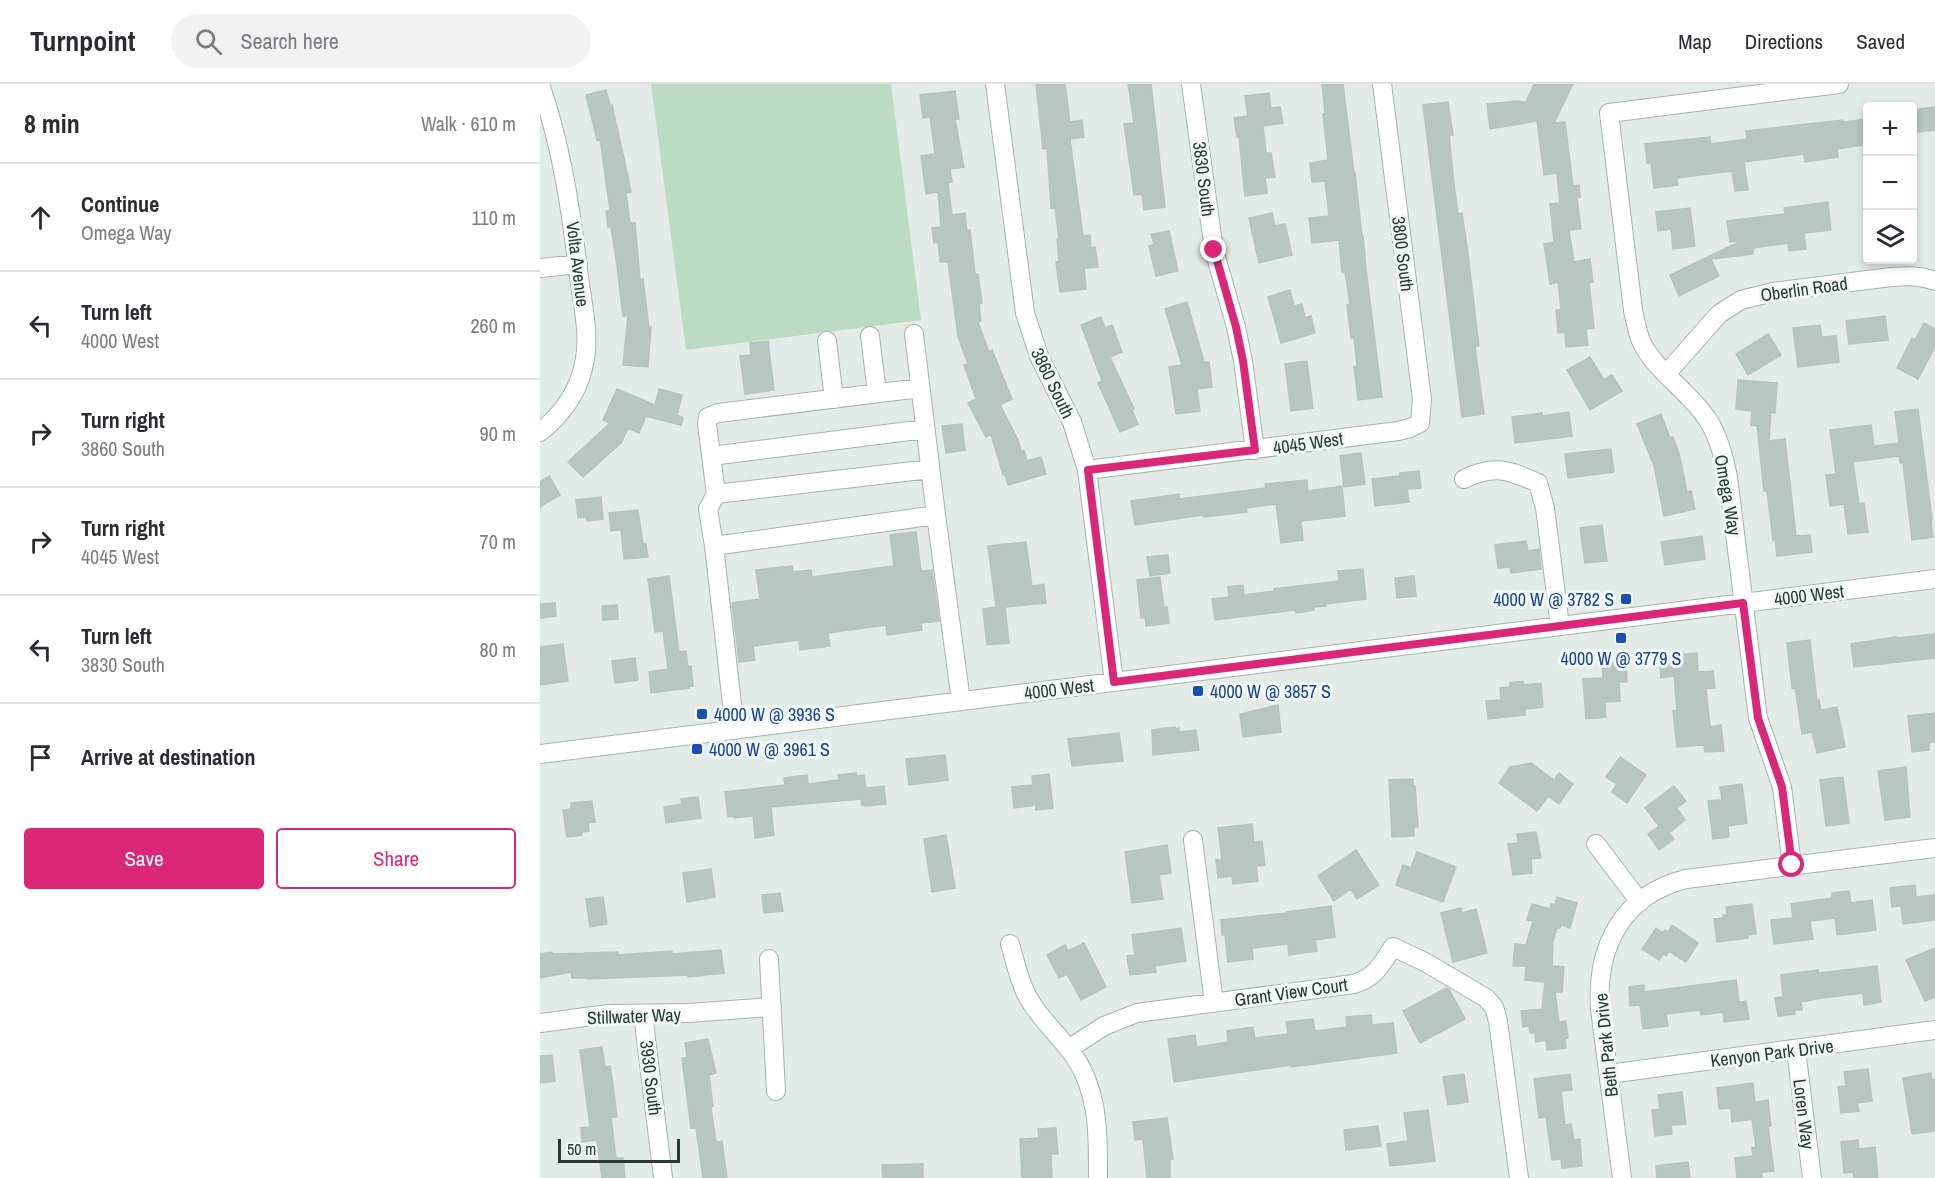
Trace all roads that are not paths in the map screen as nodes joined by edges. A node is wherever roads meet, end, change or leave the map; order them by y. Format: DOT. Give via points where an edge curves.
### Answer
graph roads {
  1 [pos="540,84"];
  2 [pos="995,84"];
  3 [pos="1191,84"];
  4 [pos="1382,84"];
  5 [pos="1839,84"];
  6 [pos="578,264"];
  7 [pos="540,268"];
  8 [pos="1935,281"];
  9 [pos="914,334"];
  10 [pos="870,336"];
  11 [pos="827,341"];
  12 [pos="1667,373"];
  13 [pos="920,388"];
  14 [pos="877,393"];
  15 [pos="834,399"];
  16 [pos="1420,423"];
  17 [pos="925,429"];
  18 [pos="540,432"];
  19 [pos="1255,450"];
  20 [pos="711,456"];
  21 [pos="930,469"];
  22 [pos="1088,470"];
  23 [pos="1464,479"];
  24 [pos="716,494"];
  25 [pos="936,515"];
  26 [pos="714,546"];
  27 [pos="1935,579"];
  28 [pos="1743,603"];
  29 [pos="1560,626"];
  30 [pos="1114,682"];
  31 [pos="961,701"];
  32 [pos="735,730"];
  33 [pos="540,754"];
  34 [pos="1193,840"];
  35 [pos="1596,844"];
  36 [pos="1935,848"];
  37 [pos="1792,865"];
  38 [pos="1640,902"];
  39 [pos="1010,944"];
  40 [pos="769,959"];
  41 [pos="1214,1003"];
  42 [pos="772,1007"];
  43 [pos="643,1014"];
  44 [pos="540,1023"];
  45 [pos="1935,1030"];
  46 [pos="1070,1048"];
  47 [pos="1796,1050"];
  48 [pos="1609,1074"];
  49 [pos="776,1091"];
  50 [pos="663,1178"];
  51 [pos="1098,1178"];
  52 [pos="1519,1178"];
  53 [pos="1622,1178"];
  54 [pos="1812,1178"];
  1 -- 6 [label="street, Volta Avenue" via="564,166"];
  2 -- 22 [label="street, 3860 South" via="1028,327 1072,422"];
  3 -- 19 [label="street, 3830 South" via="1214,250 1243,361"];
  4 -- 16 [label="street, 3800 South" via="1422,399"];
  5 -- 12 [label="street, Omega Way" via="1609,113 1636,326 1641,341"];
  6 -- 7 [label="street"];
  6 -- 18 [label="street, Volta Avenue" via="586,336 583,371 565,405"];
  8 -- 12 [label="street, Oberlin Road" via="1917,276 1891,277 1773,291 1741,300 1719,314"];
  9 -- 13 [label="street"];
  10 -- 14 [label="street"];
  11 -- 15 [label="street"];
  12 -- 28 [label="street, Omega Way" via="1709,421 1723,456"];
  13 -- 14 [label="street"];
  13 -- 17 [label="street"];
  14 -- 15 [label="street"];
  15 -- 20 [label="street" via="713,414 707,424"];
  16 -- 19 [label="street, 4045 West" via="1398,431"];
  17 -- 20 [label="street"];
  17 -- 21 [label="street"];
  19 -- 22 [label="street, 4045 West"];
  20 -- 24 [label="street"];
  21 -- 24 [label="street"];
  21 -- 25 [label="street"];
  22 -- 30 [label="street, 3860 South"];
  23 -- 29 [label="street" via="1494,469 1538,483 1545,508"];
  24 -- 26 [label="street" via="708,508"];
  25 -- 26 [label="street"];
  25 -- 31 [label="street"];
  26 -- 32 [label="street"];
  27 -- 28 [label="street, 4000 West"];
  28 -- 29 [label="street, 4000 West"];
  28 -- 37 [label="street, Omega Way" via="1758,718 1782,787"];
  29 -- 30 [label="street, 4000 West"];
  30 -- 31 [label="street, 4000 West"];
  31 -- 32 [label="street, 4000 West"];
  32 -- 33 [label="street, 4000 West"];
  34 -- 41 [label="street"];
  35 -- 38 [label="street"];
  36 -- 37 [label="street, Beth Park Drive"];
  37 -- 38 [label="street, Beth Park Drive" via="1686,879 1662,887"];
  38 -- 48 [label="street, Beth Park Drive" via="1614,932 1601,969 1600,1009"];
  39 -- 46 [label="street" via="1033,1005"];
  40 -- 42 [label="street"];
  41 -- 46 [label="street, Grant View Court" via="1126,1017"];
  41 -- 52 [label="street, Grant View Court" via="1354,984 1370,978 1393,947 1425,962 1486,998 1494,1007"];
  42 -- 43 [label="street, Stillwater Way"];
  42 -- 49 [label="street"];
  43 -- 44 [label="street, Stillwater Way" via="608,1014"];
  43 -- 50 [label="street, 3930 South"];
  45 -- 47 [label="street, Kenyon Park Drive"];
  46 -- 51 [label="street" via="1093,1098"];
  47 -- 48 [label="street, Kenyon Park Drive"];
  47 -- 54 [label="street, Loren Way"];
  48 -- 53 [label="street, Beth Park Drive"];
}
